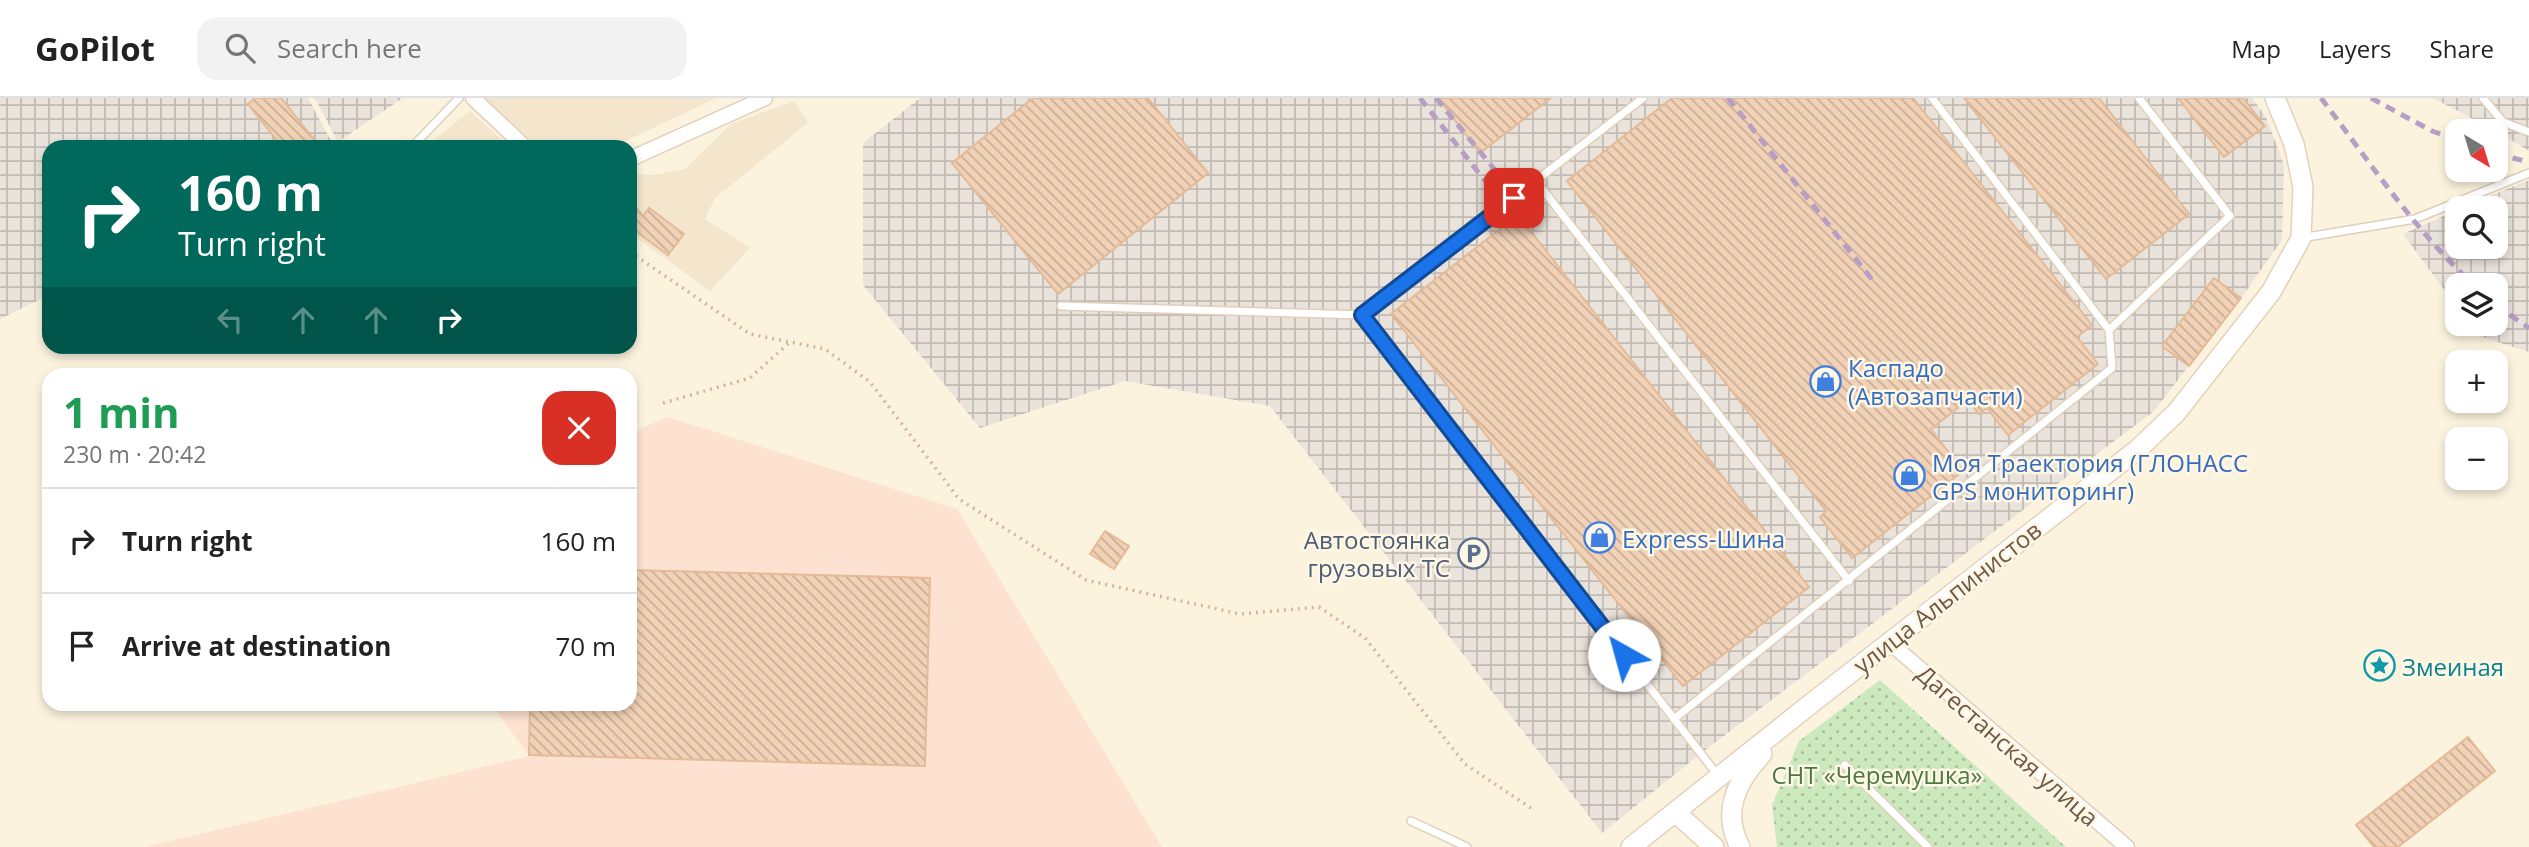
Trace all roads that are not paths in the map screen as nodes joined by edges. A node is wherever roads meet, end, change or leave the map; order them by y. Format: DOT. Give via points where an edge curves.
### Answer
graph roads {
  1 [pos="460,98"];
  2 [pos="473,98"];
  3 [pos="765,98"];
  4 [pos="1643,98"];
  5 [pos="1932,98"];
  6 [pos="2139,98"];
  7 [pos="2275,98"];
  8 [pos="2483,98"];
  9 [pos="2529,132"];
  10 [pos="419,140"];
  11 [pos="518,140"];
  12 [pos="637,156"];
  13 [pos="2529,173"];
  14 [pos="1536,181"];
  15 [pos="2301,238"];
  16 [pos="1061,306"];
  17 [pos="1362,315"];
  18 [pos="2109,330"];
  19 [pos="1849,581"];
  20 [pos="1889,642"];
  21 [pos="1813,702"];
  22 [pos="1674,719"];
  23 [pos="1844,765"];
  24 [pos="1719,777"];
  25 [pos="1675,812"];
  26 [pos="1411,821"];
  27 [pos="1467,847"];
  28 [pos="1632,847"];
  29 [pos="1714,847"];
  30 [pos="1740,847"];
  31 [pos="1928,847"];
  32 [pos="2127,847"];
  1 -- 10 [label="lane"];
  2 -- 11 [label="street"];
  3 -- 12 [label="street"];
  4 -- 14 [label="lane"];
  5 -- 18 [label="lane"];
  6 -- 18 [label="lane" via="2230,216"];
  7 -- 15 [label="main road, улица Альпинистов" via="2294,144 2303,187"];
  8 -- 9 [label="lane" via="2503,122"];
  13 -- 15 [label="lane" via="2415,219"];
  14 -- 17 [label="lane"];
  14 -- 19 [label="lane"];
  15 -- 20 [label="main road, улица Альпинистов" via="2271,292 2176,413 2147,441"];
  16 -- 17 [label="lane"];
  17 -- 22 [label="lane"];
  18 -- 19 [label="lane" via="2112,368"];
  19 -- 22 [label="lane"];
  20 -- 21 [label="main road, улица Альпинистов"];
  20 -- 32 [label="street, Дагестанская улица"];
  21 -- 24 [label="main road, улица Альпинистов"];
  21 -- 30 [label="main road" via="1739,783 1731,812"];
  22 -- 24 [label="lane"];
  23 -- 31 [label="lane"];
  24 -- 25 [label="main road, улица Альпинистов"];
  25 -- 28 [label="main road, улица Альпинистов"];
  25 -- 29 [label="main road"];
  26 -- 27 [label="lane"];
}
